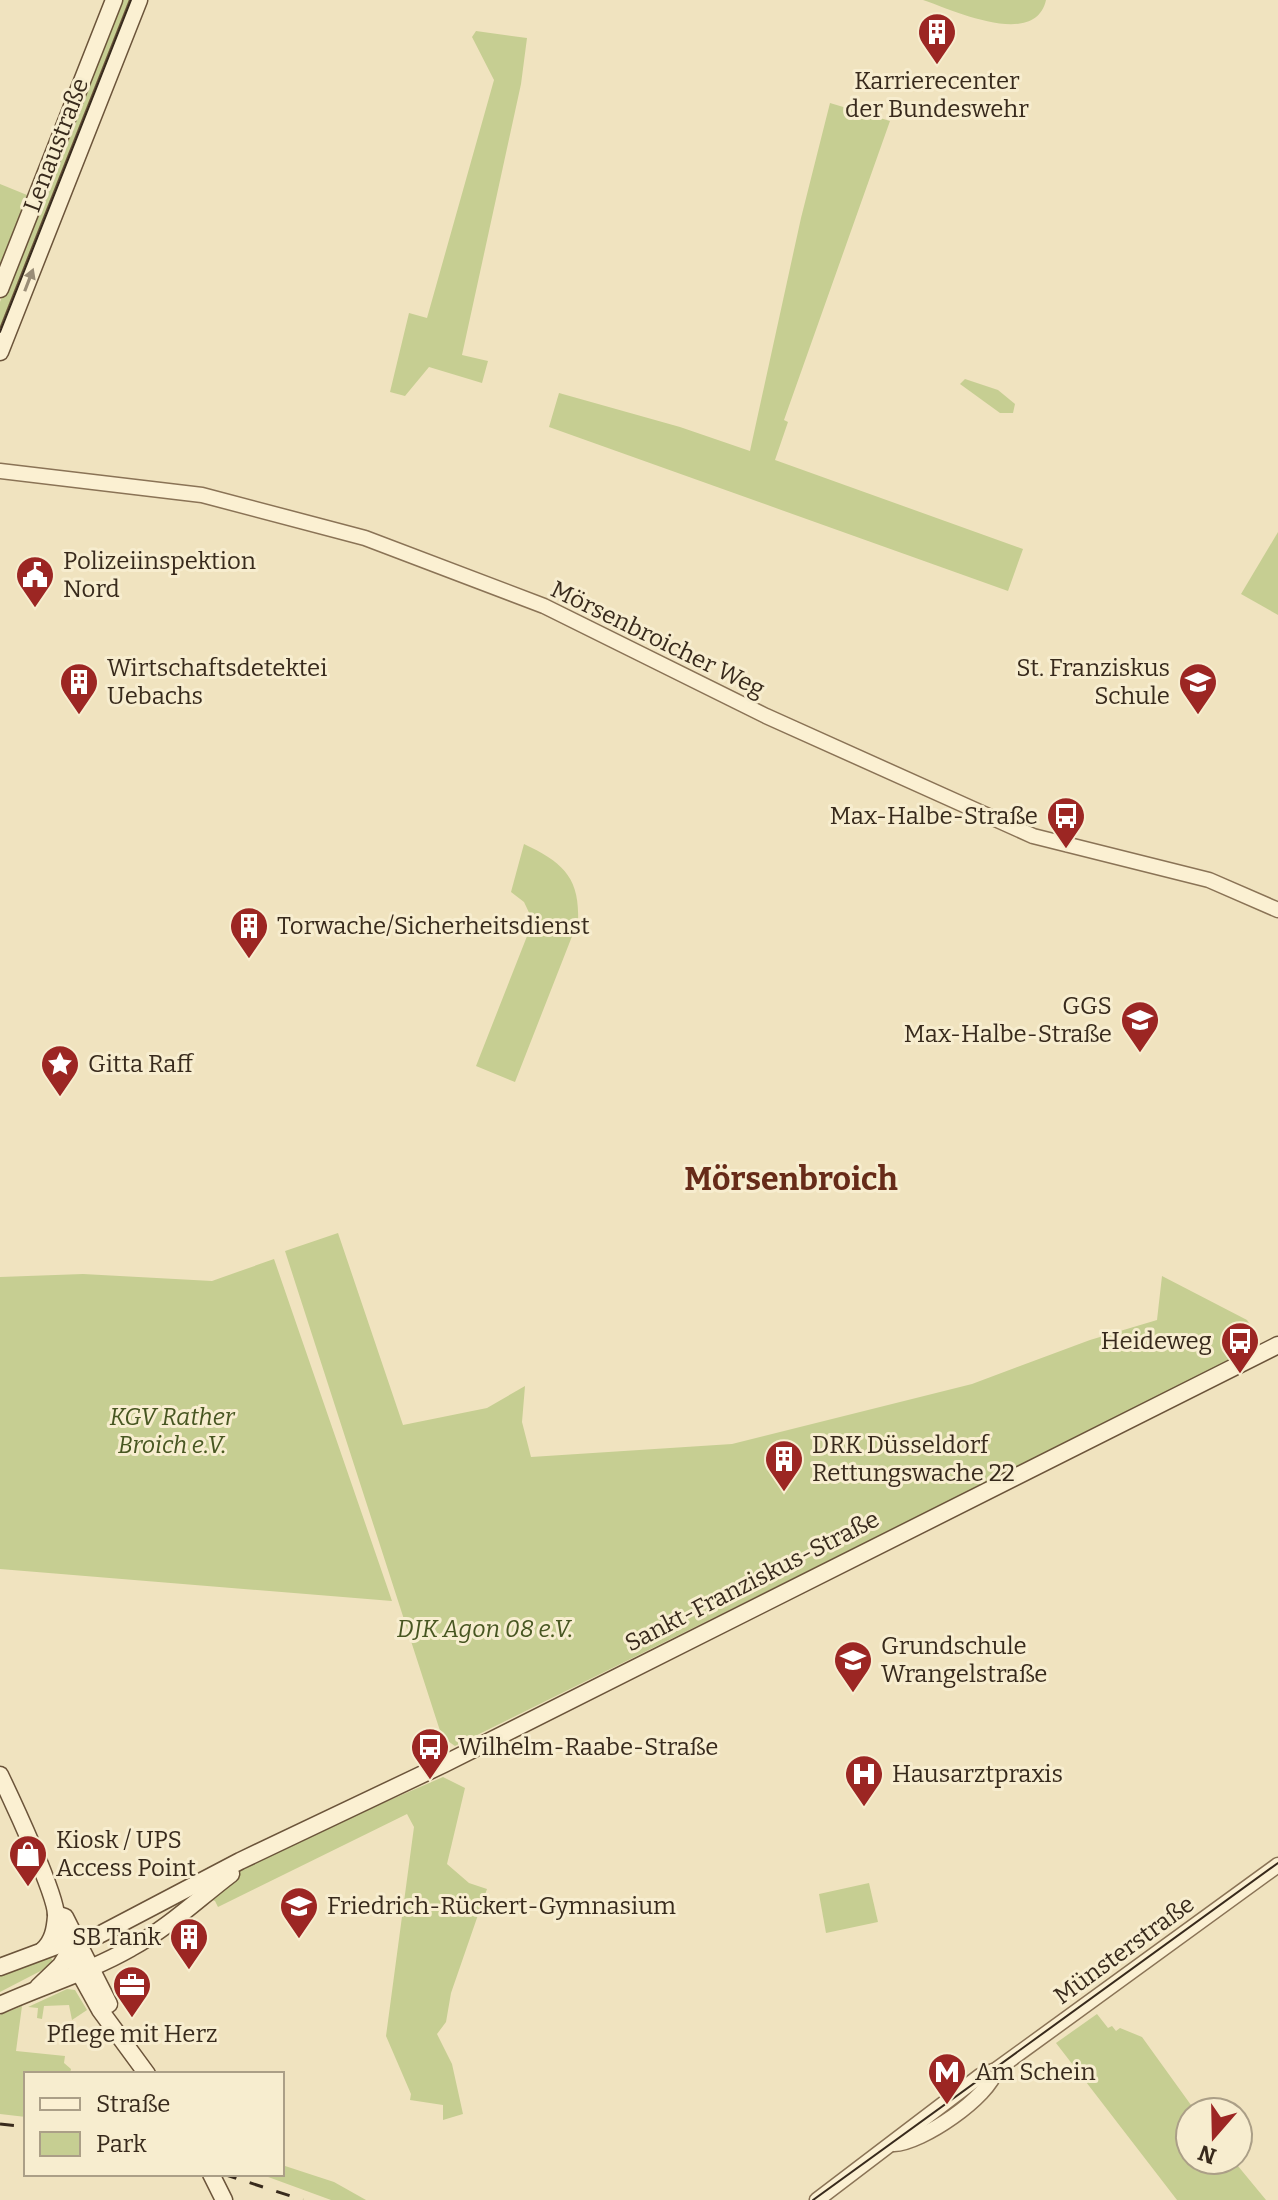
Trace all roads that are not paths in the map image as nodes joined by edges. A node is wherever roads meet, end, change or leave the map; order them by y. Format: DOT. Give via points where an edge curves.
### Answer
graph roads {
  1 [pos="114,0"];
  2 [pos="139,0"];
  3 [pos="0,289"];
  4 [pos="0,352"];
  5 [pos="0,471"];
  6 [pos="1278,910"];
  7 [pos="1278,1345"];
  8 [pos="0,1775"];
  9 [pos="247,1860"];
  10 [pos="1278,1865"];
  11 [pos="135,1917"];
  12 [pos="56,1920"];
  13 [pos="147,1939"];
  14 [pos="43,1950"];
  15 [pos="76,1956"];
  16 [pos="0,1967"];
  17 [pos="0,2005"];
  18 [pos="146,2072"];
  19 [pos="212,2176"];
  20 [pos="224,2200"];
  21 [pos="817,2200"];
  1 -- 3 [label="main road, Lenaustraße"];
  4 -- 2 [label="main road, Lenaustraße, one-way"];
  5 -- 6 [label="street, Mörsenbroicher Weg" via="202,495 365,538 544,606 766,716 1033,836 1209,880"];
  7 -- 9 [label="main road, Sankt-Franziskus-Straße"];
  8 -- 12 [label="main road" via="27,1833"];
  9 -- 11 [label="main road, Sankt-Franziskus-Straße"];
  9 -- 13 [label="main road, Sankt-Franziskus-Straße"];
  10 -- 21 [label="street, Münsterstraße" via="996,2070 980,2076"];
  11 -- 13 [label="main road" via="147,1921"];
  11 -- 15 [label="main road, Sankt-Franziskus-Straße" via="99,1935"];
  12 -- 14 [label="main road"];
  12 -- 15 [label="main road" via="65,1917"];
  13 -- 15 [label="main road, Sankt-Franziskus-Straße"];
  14 -- 15 [label="main road, Sankt-Franziskus-Straße"];
  14 -- 16 [label="main road, Sankt-Franziskus-Straße"];
  15 -- 17 [label="main road, Sankt-Franziskus-Straße" via="37,1988"];
  15 -- 18 [label="main road" via="112,2028"];
  19 -- 20 [label="main road"];
}
